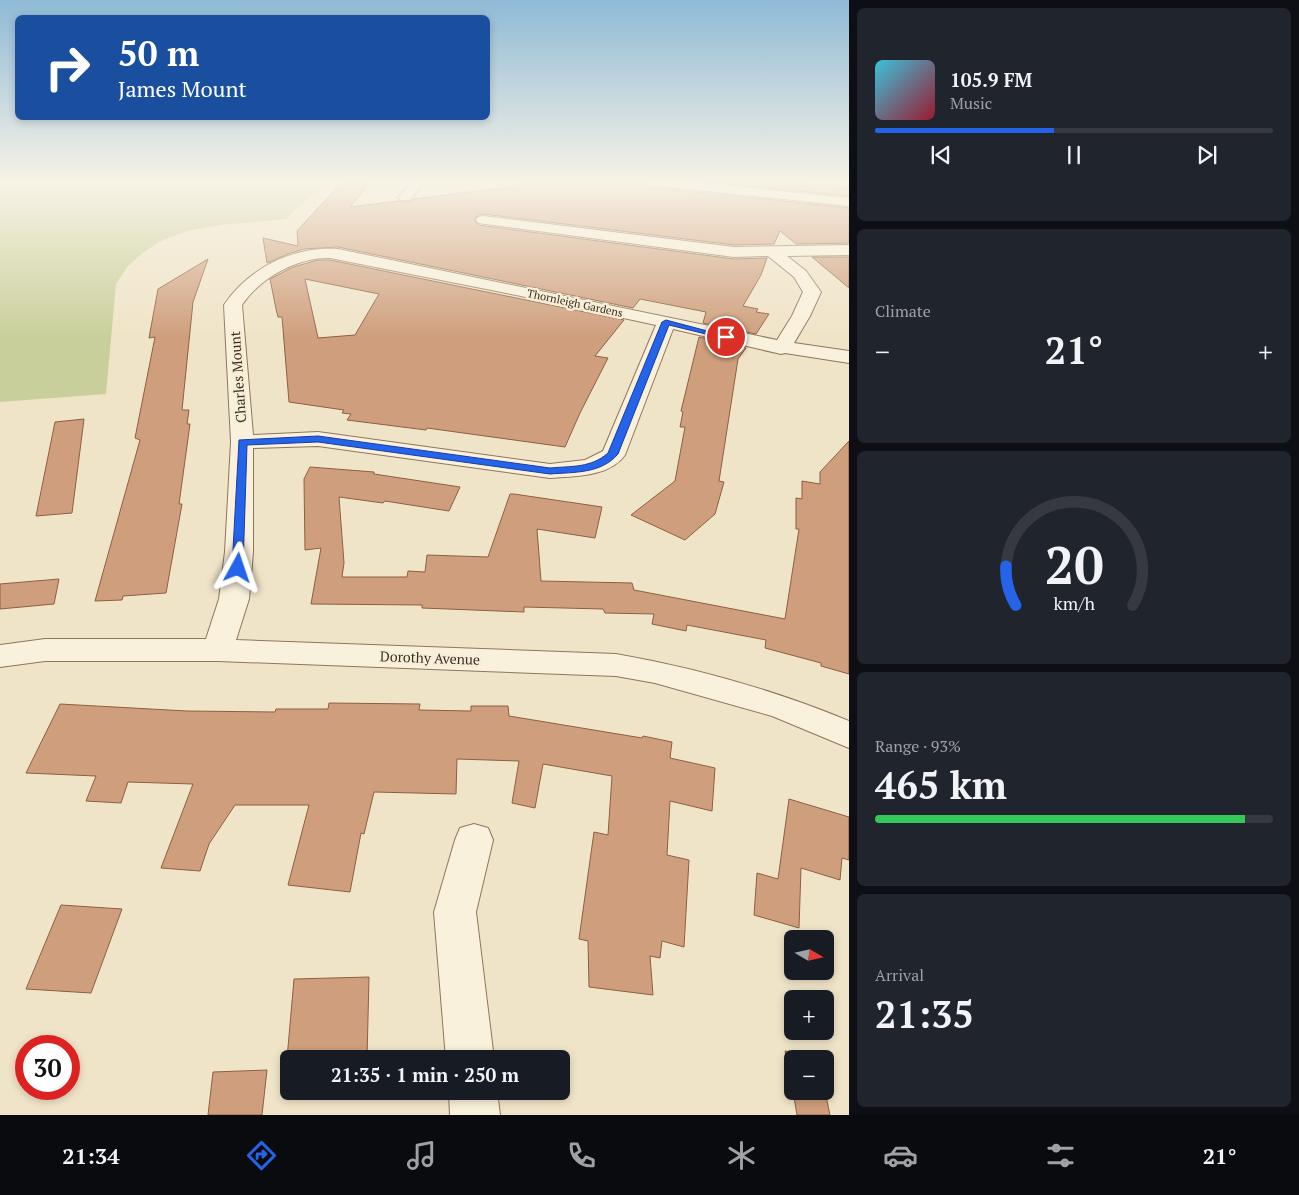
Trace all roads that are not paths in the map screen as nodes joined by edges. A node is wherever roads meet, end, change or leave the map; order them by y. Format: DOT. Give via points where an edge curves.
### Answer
graph roads {
  1 [pos="580,233"];
  2 [pos="849,250"];
  3 [pos="774,253"];
  4 [pos="301,257"];
  5 [pos="666,322"];
  6 [pos="781,348"];
  7 [pos="849,357"];
  8 [pos="242,442"];
  9 [pos="218,650"];
  10 [pos="0,656"];
  11 [pos="849,735"];
  12 [pos="474,840"];
  13 [pos="469,1050"];
  14 [pos="474,1100"];
  15 [pos="475,1115"];
  1 -- 3 [label="street" via="734,252"];
  2 -- 3 [label="street"];
  3 -- 6 [label="street" via="800,274 812,292 802,316"];
  4 -- 5 [label="street, Thornleigh Gardens" via="317,253 338,254"];
  4 -- 8 [label="street, Charles Mount" via="251,284 239,294 233,305"];
  5 -- 6 [label="street, Thornleigh Gardens"];
  5 -- 8 [label="street" via="613,454 602,464 550,471 318,439"];
  6 -- 7 [label="street, Thornleigh Gardens"];
  8 -- 9 [label="street, Charles Mount" via="239,552 234,599"];
  9 -- 10 [label="street, Dorothy Avenue" via="45,650"];
  9 -- 11 [label="street, Dorothy Avenue" via="616,665 655,672 782,707"];
  12 -- 13 [label="street" via="456,912"];
  14 -- 15 [label="street"];
}
